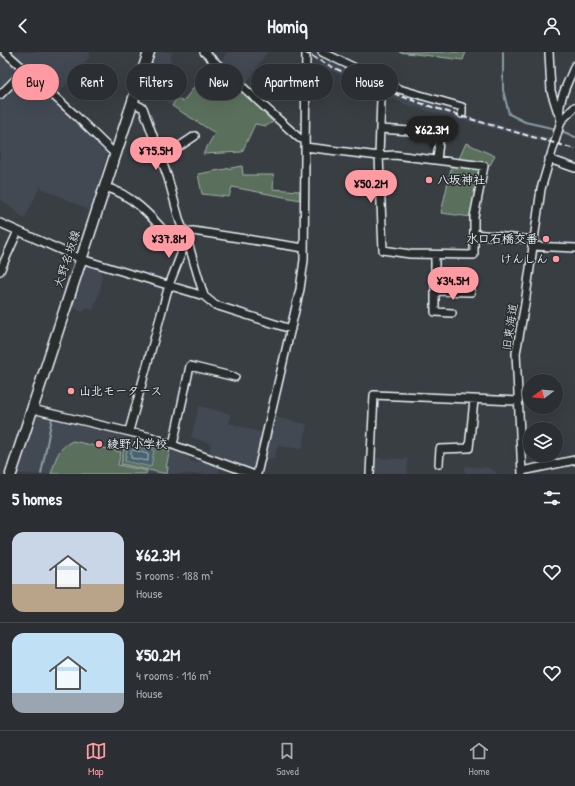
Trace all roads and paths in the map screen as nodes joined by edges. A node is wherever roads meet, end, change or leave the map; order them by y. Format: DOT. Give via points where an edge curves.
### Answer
graph roads {
  1 [pos="5,52"];
  2 [pos="149,52"];
  3 [pos="204,52"];
  4 [pos="306,52"];
  5 [pos="322,52"];
  6 [pos="549,52"];
  7 [pos="18,64"];
  8 [pos="575,65"];
  9 [pos="12,83"];
  10 [pos="0,95"];
  11 [pos="57,100"];
  12 [pos="381,100"];
  13 [pos="132,102"];
  14 [pos="575,107"];
  15 [pos="462,114"];
  16 [pos="559,123"];
  17 [pos="380,129"];
  18 [pos="195,136"];
  19 [pos="305,143"];
  20 [pos="115,154"];
  21 [pos="379,156"];
  22 [pos="162,158"];
  23 [pos="549,159"];
  24 [pos="437,160"];
  25 [pos="575,168"];
  26 [pos="104,188"];
  27 [pos="0,223"];
  28 [pos="18,231"];
  29 [pos="474,234"];
  30 [pos="186,236"];
  31 [pos="533,243"];
  32 [pos="304,248"];
  33 [pos="575,248"];
  34 [pos="182,251"];
  35 [pos="435,256"];
  36 [pos="81,259"];
  37 [pos="0,271"];
  38 [pos="169,286"];
  39 [pos="435,291"];
  40 [pos="471,292"];
  41 [pos="204,296"];
  42 [pos="452,313"];
  43 [pos="291,329"];
  44 [pos="227,376"];
  45 [pos="235,377"];
  46 [pos="225,384"];
  47 [pos="474,400"];
  48 [pos="518,401"];
  49 [pos="32,409"];
  50 [pos="129,431"];
  51 [pos="173,445"];
  52 [pos="575,460"];
  53 [pos="439,464"];
  54 [pos="522,472"];
  55 [pos="11,474"];
  56 [pos="252,474"];
  57 [pos="257,474"];
  58 [pos="370,474"];
  1 -- 7 [label="street"];
  2 -- 13 [label="main road, 大野名坂線"];
  3 -- 19 [label="street"];
  4 -- 19 [label="street"];
  5 -- 15 [label="street" via="399,89 462,107"];
  6 -- 16 [label="street" via="551,91"];
  8 -- 16 [label="street, 旧東海道" via="560,105"];
  9 -- 10 [label="street"];
  11 -- 20 [label="street"];
  12 -- 17 [label="street"];
  13 -- 20 [label="main road, 大野名坂線"];
  13 -- 22 [label="street" via="143,108"];
  14 -- 16 [label="street"];
  16 -- 23 [label="street, 旧東海道"];
  17 -- 21 [label="street"];
  17 -- 24 [label="street" via="440,133"];
  18 -- 22 [label="street"];
  19 -- 21 [label="street"];
  19 -- 32 [label="street"];
  20 -- 26 [label="main road, 大野名坂線"];
  21 -- 24 [label="street" via="394,155"];
  21 -- 35 [label="street" via="383,250"];
  22 -- 30 [label="street"];
  23 -- 25 [label="street"];
  23 -- 31 [label="street, 旧東海道" via="541,189"];
  24 -- 29 [label="street" via="484,166 474,217"];
  26 -- 34 [label="street" via="122,194 134,203"];
  26 -- 36 [label="main road, 大野名坂線"];
  27 -- 28 [label="street"];
  28 -- 36 [label="street"];
  28 -- 37 [label="street"];
  29 -- 31 [label="street"];
  29 -- 35 [label="street" via="474,255"];
  30 -- 32 [label="street" via="193,231"];
  30 -- 34 [label="street"];
  30 -- 41 [label="street"];
  31 -- 33 [label="street"];
  31 -- 48 [label="street, 旧東海道" via="516,353"];
  32 -- 43 [label="street" via="300,289"];
  34 -- 38 [label="street"];
  35 -- 39 [label="street"];
  36 -- 38 [label="street"];
  36 -- 49 [label="main road, 大野名坂線"];
  38 -- 41 [label="street"];
  38 -- 50 [label="street"];
  39 -- 40 [label="street"];
  39 -- 42 [label="street" via="435,312"];
  41 -- 43 [label="street" via="216,304"];
  43 -- 57 [label="street"];
  44 -- 45 [label="street"];
  44 -- 46 [label="street"];
  44 -- 51 [label="street" via="190,366"];
  47 -- 48 [label="street"];
  47 -- 53 [label="street" via="468,448 440,449"];
  47 -- 58 [label="street" via="374,395"];
  48 -- 54 [label="street, 旧東海道"];
  49 -- 50 [label="street"];
  49 -- 55 [label="main road, 大野名坂線"];
  50 -- 51 [label="street"];
  51 -- 56 [label="street"];
  52 -- 54 [label="street"];
}
